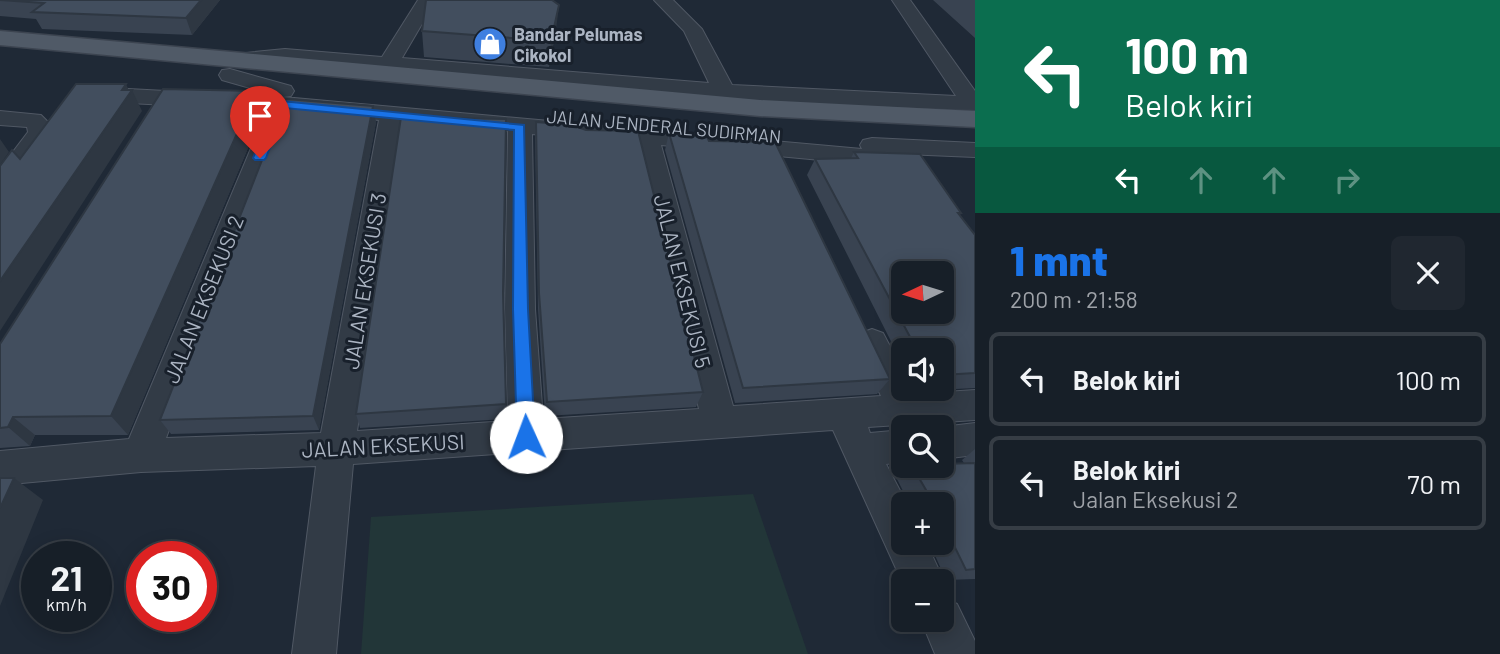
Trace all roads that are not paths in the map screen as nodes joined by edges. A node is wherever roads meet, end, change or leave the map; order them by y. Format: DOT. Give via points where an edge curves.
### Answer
graph roads {
  1 [pos="427,0"];
  2 [pos="663,0"];
  3 [pos="901,0"];
  4 [pos="0,38"];
  5 [pos="0,61"];
  6 [pos="388,64"];
  7 [pos="232,67"];
  8 [pos="724,91"];
  9 [pos="109,95"];
  10 [pos="574,97"];
  11 [pos="281,104"];
  12 [pos="974,108"];
  13 [pos="460,113"];
  14 [pos="392,114"];
  15 [pos="0,118"];
  16 [pos="520,127"];
  17 [pos="975,134"];
  18 [pos="647,139"];
  19 [pos="975,150"];
  20 [pos="780,151"];
  21 [pos="917,160"];
  22 [pos="794,181"];
  23 [pos="0,187"];
  24 [pos="857,311"];
  25 [pos="975,405"];
  26 [pos="905,410"];
  27 [pos="844,416"];
  28 [pos="720,424"];
  29 [pos="526,437"];
  30 [pos="975,439"];
  31 [pos="954,442"];
  32 [pos="891,447"];
  33 [pos="336,449"];
  34 [pos="860,450"];
  35 [pos="141,455"];
  36 [pos="0,468"];
  37 [pos="891,514"];
  38 [pos="948,632"];
  39 [pos="314,654"];
  40 [pos="958,654"];
  1 -- 6 [label="street"];
  2 -- 8 [label="street" via="692,29"];
  3 -- 12 [label="street"];
  4 -- 7 [label="main road, JALAN JENDERAL SUDIRMAN"];
  5 -- 7 [label="main road, JALAN JENDERAL SUDIRMAN"];
  6 -- 7 [label="street, JALAN JENDERAL SUDIRMAN" via="285,55"];
  6 -- 8 [label="street, JALAN JENDERAL SUDIRMAN"];
  7 -- 10 [label="main road, JALAN JENDERAL SUDIRMAN"];
  7 -- 13 [label="street, JALAN JENDERAL SUDIRMAN" via="265,87"];
  8 -- 12 [label="street, JALAN JENDERAL SUDIRMAN"];
  9 -- 11 [label="street" via="159,108"];
  10 -- 12 [label="main road, JALAN JENDERAL SUDIRMAN" via="760,108"];
  10 -- 17 [label="main road, JALAN JENDERAL SUDIRMAN" via="897,132"];
  11 -- 14 [label="street"];
  11 -- 35 [label="street, JALAN EKSEKUSI 2"];
  13 -- 14 [label="street"];
  13 -- 16 [label="street"];
  13 -- 21 [label="street, JALAN JENDERAL SUDIRMAN" via="856,144"];
  14 -- 33 [label="street, JALAN EKSEKUSI 3"];
  15 -- 23 [label="street" via="33,120 40,132"];
  16 -- 18 [label="street"];
  16 -- 29 [label="street" via="520,309"];
  18 -- 20 [label="street"];
  18 -- 28 [label="street, JALAN EKSEKUSI 5"];
  19 -- 21 [label="street, JALAN JENDERAL SUDIRMAN"];
  20 -- 21 [label="street"];
  20 -- 22 [label="street"];
  24 -- 26 [label="street"];
  25 -- 26 [label="street, JALAN EKSEKUSI"];
  26 -- 27 [label="street, JALAN EKSEKUSI"];
  27 -- 28 [label="street, JALAN EKSEKUSI"];
  27 -- 34 [label="street"];
  28 -- 29 [label="street, JALAN EKSEKUSI"];
  29 -- 33 [label="street, JALAN EKSEKUSI"];
  30 -- 31 [label="street"];
  32 -- 34 [label="street"];
  33 -- 35 [label="street, JALAN EKSEKUSI"];
  33 -- 39 [label="street, JALAN EKSEKUSI 3"];
  34 -- 37 [label="street"];
  35 -- 36 [label="street, JALAN EKSEKUSI"];
  38 -- 40 [label="street"];
}
